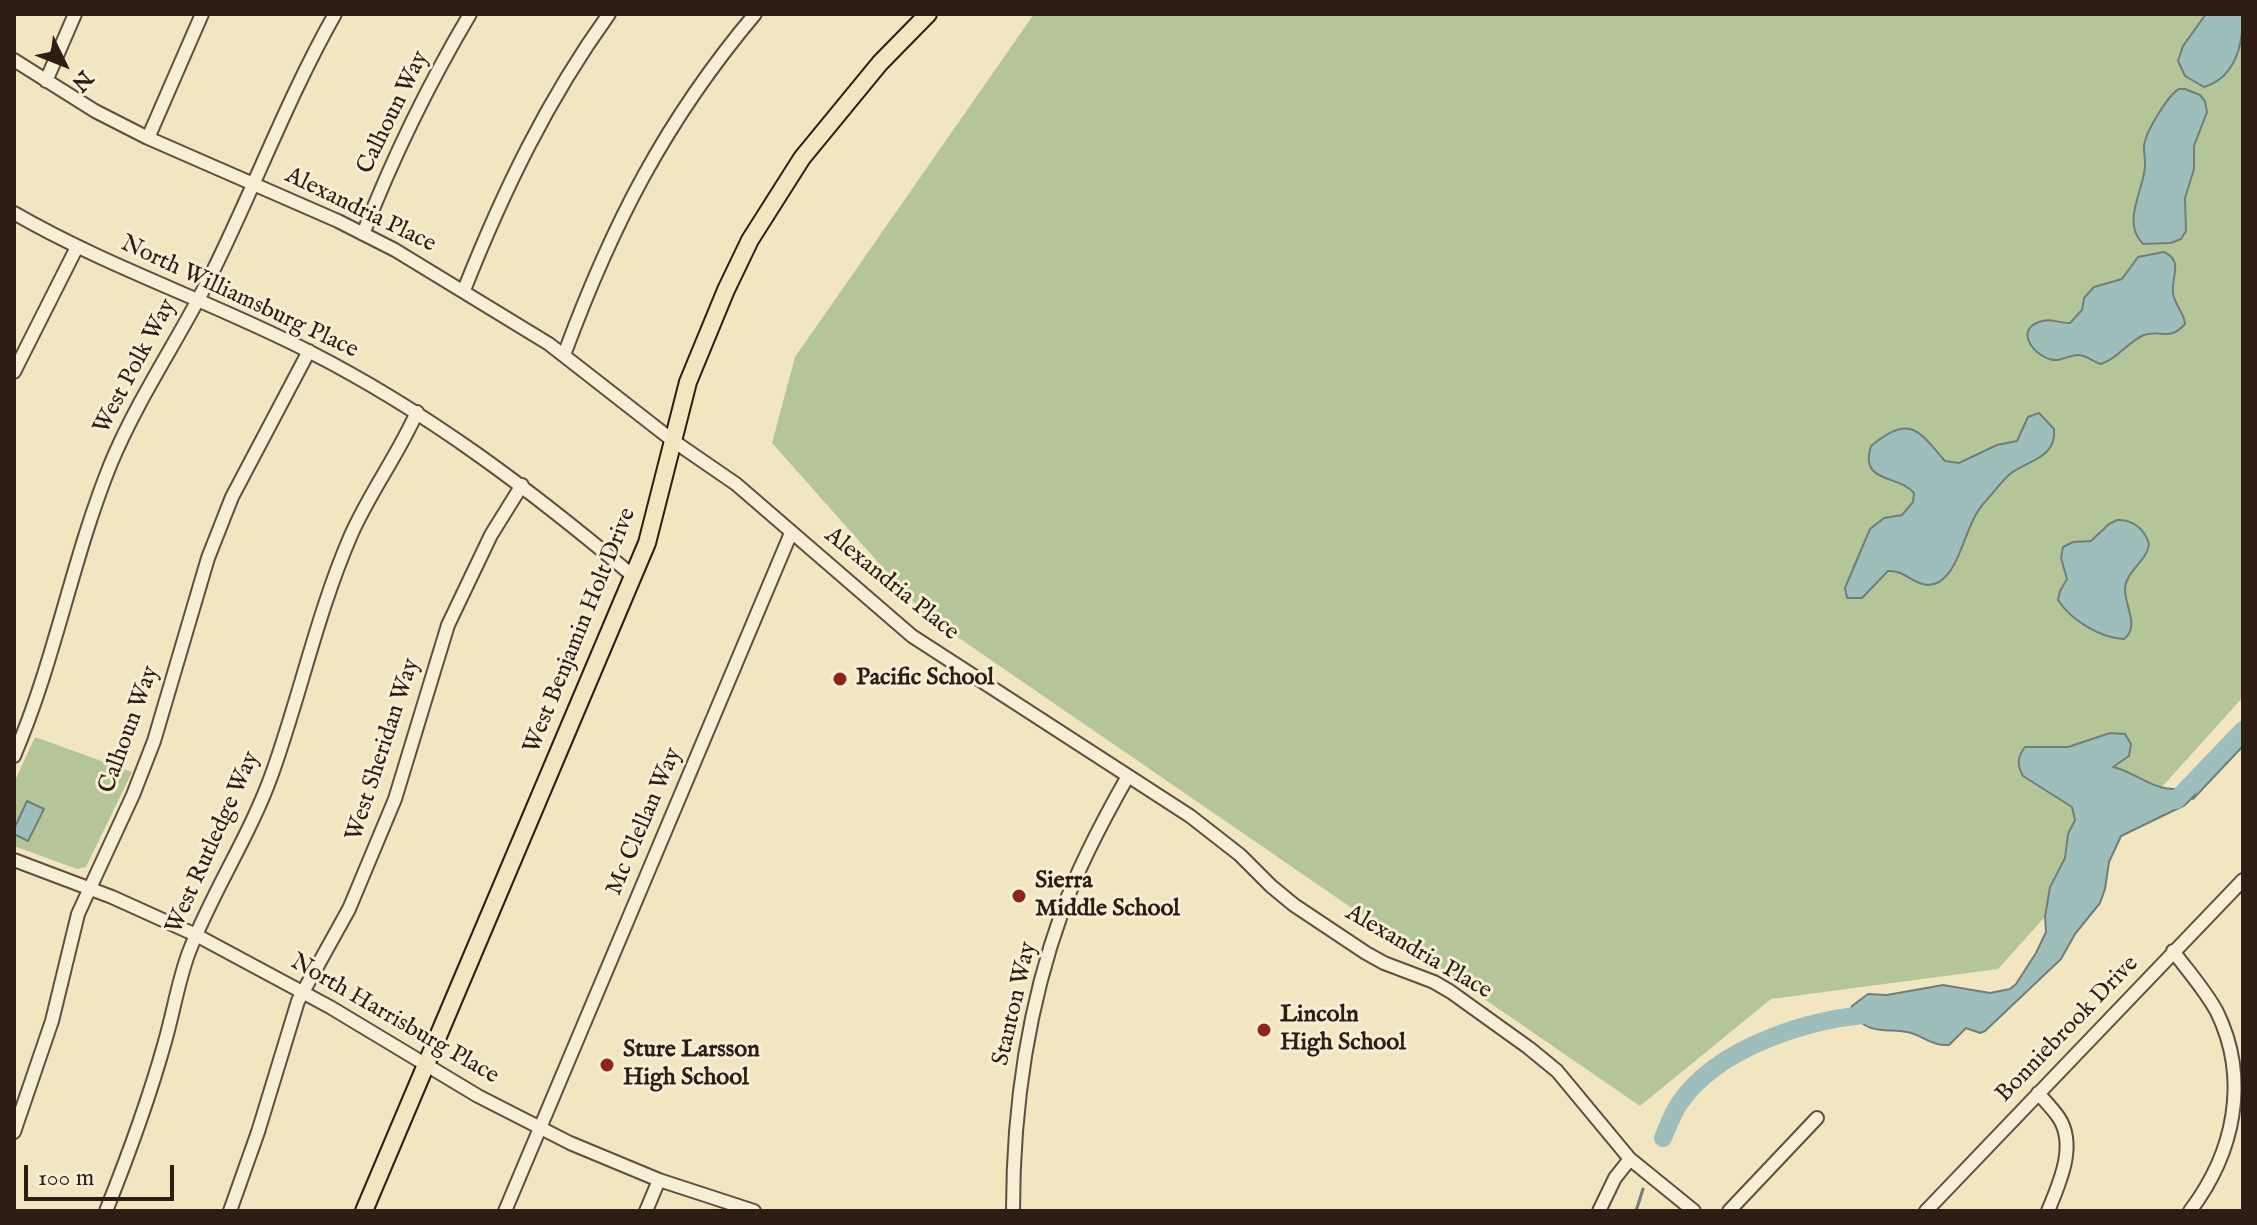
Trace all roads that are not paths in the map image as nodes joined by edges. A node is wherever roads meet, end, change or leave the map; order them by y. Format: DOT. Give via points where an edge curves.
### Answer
graph roads {
  1 [pos="75,14"];
  2 [pos="202,14"];
  3 [pos="335,14"];
  4 [pos="470,14"];
  5 [pos="609,14"];
  6 [pos="755,14"];
  7 [pos="928,14"];
  8 [pos="14,60"];
  9 [pos="46,81"];
  10 [pos="148,138"];
  11 [pos="255,185"];
  12 [pos="14,213"];
  13 [pos="363,234"];
  14 [pos="77,247"];
  15 [pos="464,290"];
  16 [pos="197,300"];
  17 [pos="309,351"];
  18 [pos="564,355"];
  19 [pos="14,372"];
  20 [pos="417,412"];
  21 [pos="672,440"];
  22 [pos="522,485"];
  23 [pos="791,533"];
  24 [pos="633,576"];
  25 [pos="14,756"];
  26 [pos="1128,776"];
  27 [pos="14,860"];
  28 [pos="2243,880"];
  29 [pos="89,888"];
  30 [pos="196,935"];
  31 [pos="2173,951"];
  32 [pos="304,991"];
  33 [pos="425,1066"];
  34 [pos="2038,1093"];
  35 [pos="1817,1118"];
  36 [pos="539,1128"];
  37 [pos="14,1132"];
  38 [pos="1630,1159"];
  39 [pos="659,1180"];
  40 [pos="106,1211"];
  41 [pos="230,1211"];
  42 [pos="364,1211"];
  43 [pos="505,1211"];
  44 [pos="646,1211"];
  45 [pos="754,1211"];
  46 [pos="1013,1211"];
  47 [pos="1599,1211"];
  48 [pos="1694,1211"];
  49 [pos="1729,1211"];
  50 [pos="1926,1211"];
  51 [pos="2048,1211"];
  52 [pos="2190,1211"];
  1 -- 9 [label="street"];
  2 -- 10 [label="street"];
  3 -- 11 [label="street, West Polk Way"];
  4 -- 13 [label="street, Calhoun Way" via="416,110"];
  5 -- 15 [label="street" via="526,147"];
  6 -- 18 [label="street" via="681,110 632,194"];
  7 -- 21 [label="main road, West Benjamin Holt Drive" via="843,106 779,191 703,341"];
  8 -- 9 [label="street, Alexandria Place"];
  9 -- 10 [label="street, Alexandria Place"];
  10 -- 11 [label="street, Alexandria Place"];
  11 -- 13 [label="street, Alexandria Place"];
  11 -- 16 [label="street, West Polk Way"];
  12 -- 14 [label="street, North Williamsburg Place"];
  13 -- 15 [label="street, Alexandria Place"];
  14 -- 16 [label="street, North Williamsburg Place"];
  14 -- 19 [label="street"];
  15 -- 18 [label="street, Alexandria Place"];
  16 -- 17 [label="street, North Williamsburg Place"];
  16 -- 25 [label="street, West Polk Way" via="111,462 44,679"];
  17 -- 20 [label="street, North Williamsburg Place"];
  17 -- 29 [label="street, Calhoun Way" via="232,497 204,570 154,741"];
  18 -- 21 [label="street, Alexandria Place"];
  20 -- 22 [label="street, North Williamsburg Place"];
  20 -- 30 [label="street, West Rutledge Way" via="339,563 273,773"];
  21 -- 23 [label="street, Alexandria Place" via="736,484"];
  21 -- 24 [label="main road, West Benjamin Holt Drive" via="653,526"];
  22 -- 24 [label="street, North Williamsburg Place"];
  22 -- 32 [label="street, West Sheridan Way" via="491,535 448,625 378,843"];
  23 -- 26 [label="street, Alexandria Place" via="912,636"];
  23 -- 36 [label="street, Mc Clellan Way"];
  24 -- 33 [label="main road, West Benjamin Holt Drive"];
  26 -- 38 [label="street, Alexandria Place" via="1212,832 1294,905 1384,963 1451,992 1529,1048 1557,1071"];
  26 -- 46 [label="street, Stanton Way" via="1071,888 1041,980 1018,1102"];
  27 -- 29 [label="street, North Harrisburg Place"];
  28 -- 31 [label="street, Bonniebrook Drive"];
  29 -- 30 [label="street, North Harrisburg Place"];
  29 -- 37 [label="street, Calhoun Way"];
  30 -- 32 [label="street, North Harrisburg Place"];
  30 -- 40 [label="street, West Rutledge Way" via="149,1096"];
  31 -- 34 [label="street, Bonniebrook Drive"];
  31 -- 52 [label="street" via="2216,1011 2230,1048 2235,1084 2233,1121 2221,1161"];
  32 -- 33 [label="street, North Harrisburg Place"];
  32 -- 41 [label="street, West Sheridan Way"];
  33 -- 36 [label="street, North Harrisburg Place"];
  33 -- 42 [label="main road, West Benjamin Holt Drive"];
  34 -- 50 [label="street, Bonniebrook Drive"];
  34 -- 51 [label="street" via="2061,1122 2066,1139 2065,1162"];
  35 -- 49 [label="street"];
  36 -- 39 [label="street, North Harrisburg Place"];
  36 -- 43 [label="street, Mc Clellan Way"];
  38 -- 47 [label="street"];
  38 -- 48 [label="street, Alexandria Place"];
  39 -- 44 [label="street"];
  39 -- 45 [label="street, North Harrisburg Place"];
}
